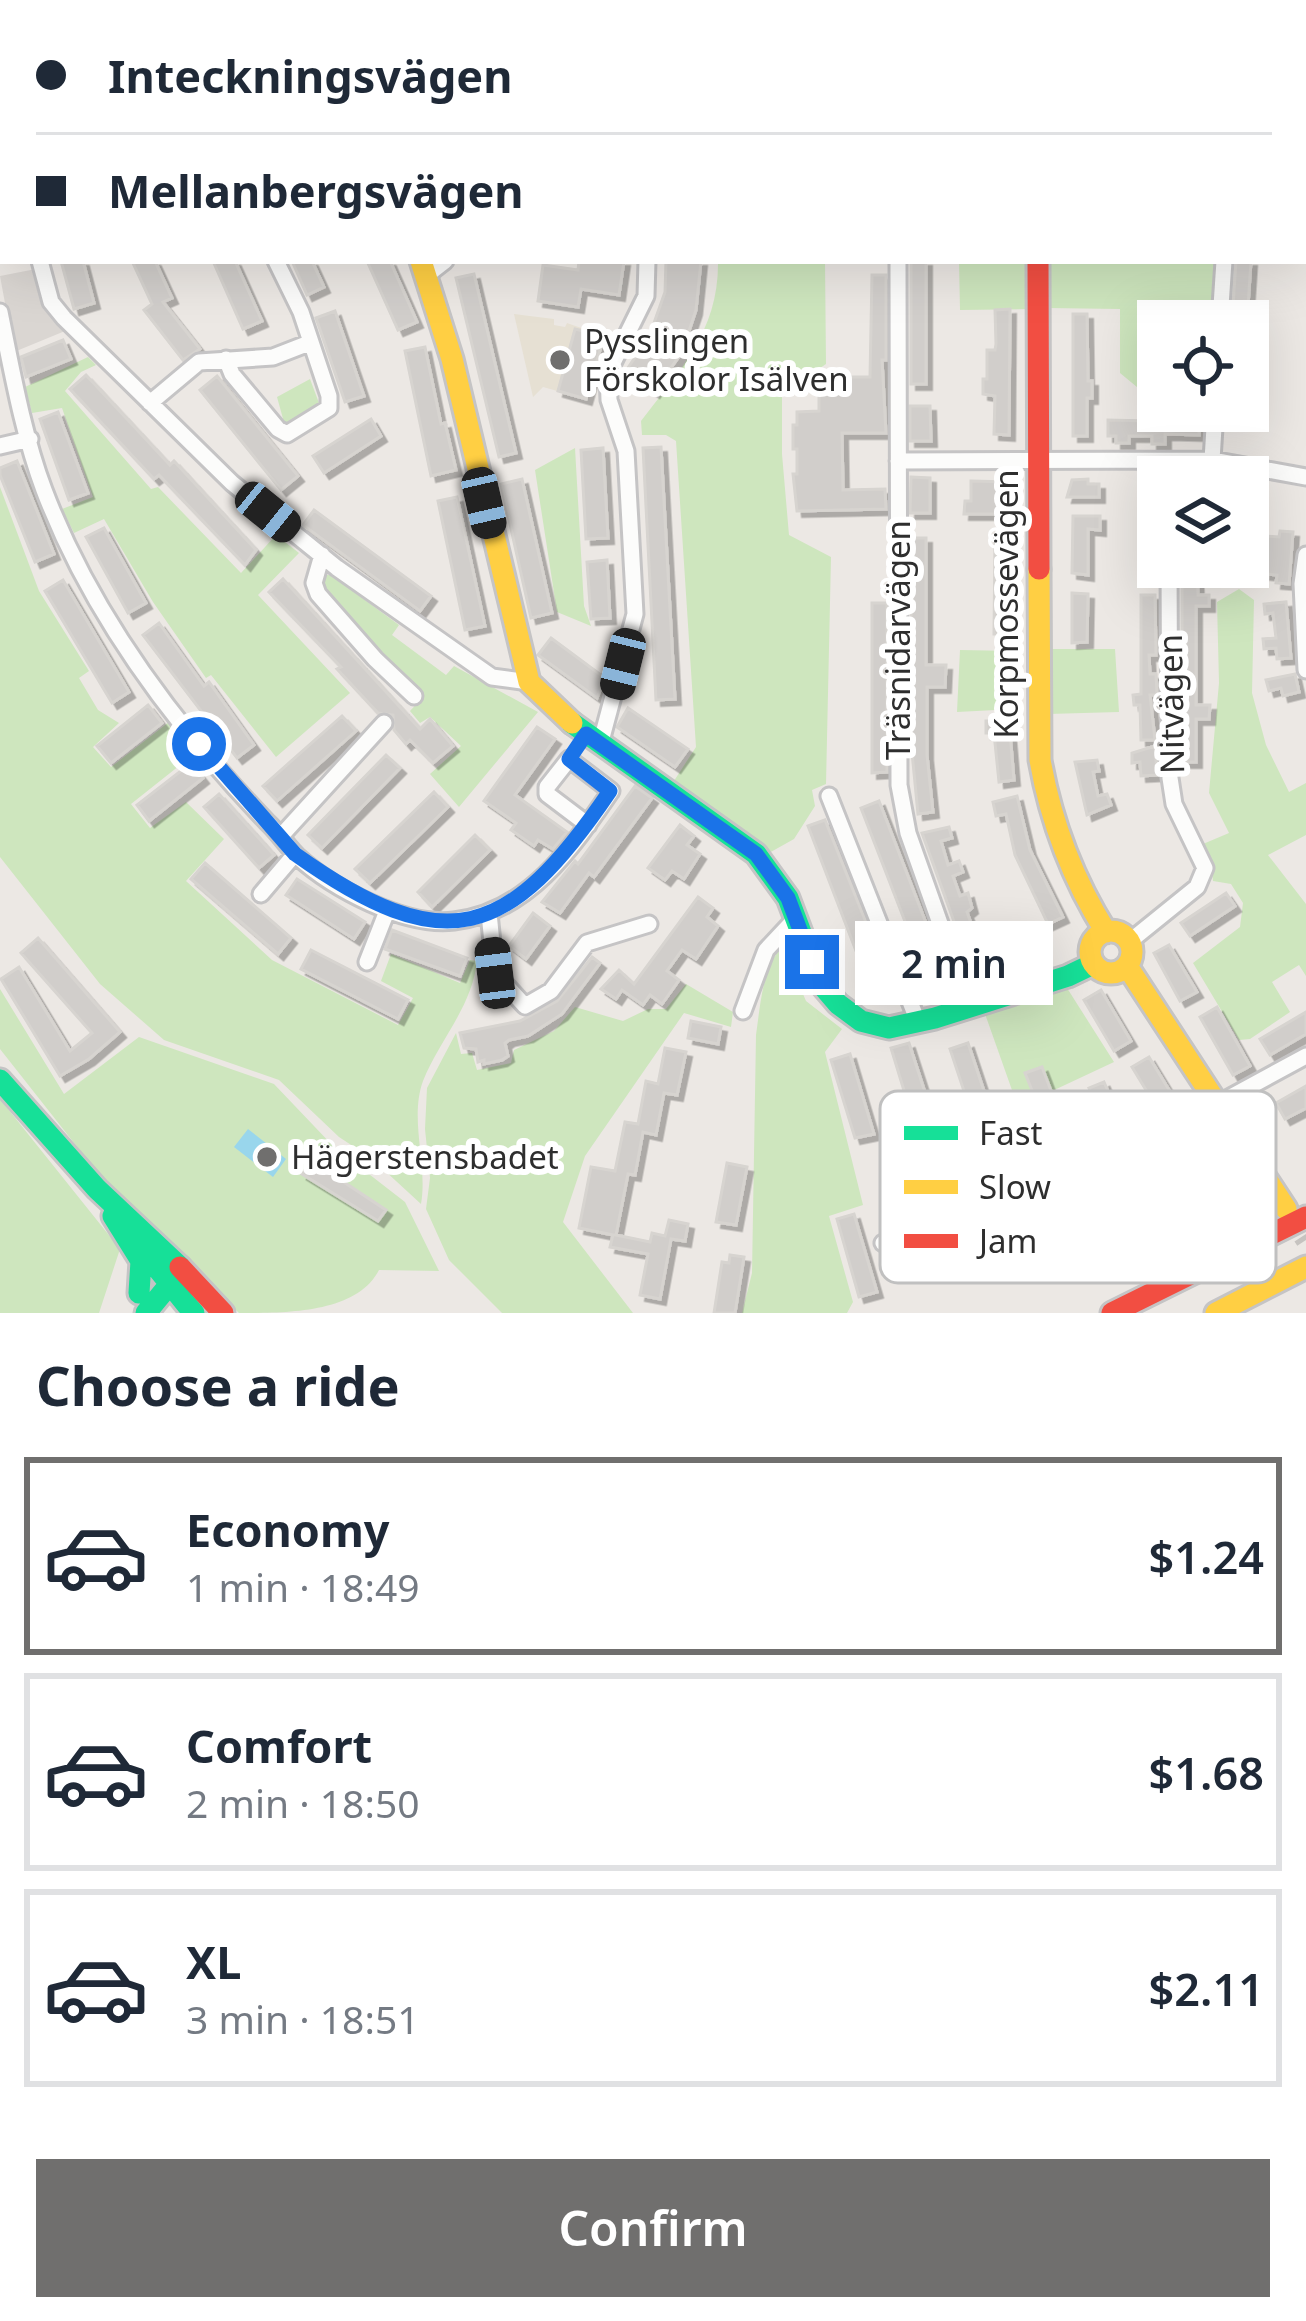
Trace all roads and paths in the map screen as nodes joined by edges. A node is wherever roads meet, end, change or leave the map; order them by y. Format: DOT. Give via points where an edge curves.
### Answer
graph roads {
  1 [pos="41,264"];
  2 [pos="277,264"];
  3 [pos="647,264"];
  4 [pos="898,264"];
  5 [pos="1038,264"];
  6 [pos="1224,264"];
  7 [pos="431,266"];
  8 [pos="1221,300"];
  9 [pos="0,312"];
  10 [pos="309,343"];
  11 [pos="226,358"];
  12 [pos="150,403"];
  13 [pos="30,439"];
  14 [pos="0,446"];
  15 [pos="1038,459"];
  16 [pos="898,461"];
  17 [pos="1137,467"];
  18 [pos="1269,471"];
  19 [pos="1306,478"];
  20 [pos="322,555"];
  21 [pos="1306,555"];
  22 [pos="1169,588"];
  23 [pos="1306,670"];
  24 [pos="529,682"];
  25 [pos="414,696"];
  26 [pos="384,723"];
  27 [pos="593,740"];
  28 [pos="569,759"];
  29 [pos="829,796"];
  30 [pos="588,825"];
  31 [pos="281,836"];
  32 [pos="295,854"];
  33 [pos="261,894"];
  34 [pos="387,911"];
  35 [pos="489,913"];
  36 [pos="794,920"];
  37 [pos="649,924"];
  38 [pos="1106,932"];
  39 [pos="1129,942"];
  40 [pos="367,962"];
  41 [pos="1093,964"];
  42 [pos="1126,966"];
  43 [pos="970,1007"];
  44 [pos="743,1011"];
  45 [pos="918,1022"];
  46 [pos="1306,1056"];
  47 [pos="0,1080"];
  48 [pos="1207,1091"];
  49 [pos="1244,1091"];
  50 [pos="1276,1186"];
  51 [pos="98,1190"];
  52 [pos="1296,1213"];
  53 [pos="128,1235"];
  54 [pos="1306,1267"];
  55 [pos="1276,1282"];
  56 [pos="1167,1283"];
  57 [pos="1275,1283"];
  58 [pos="178,1288"];
  59 [pos="146,1304"];
  60 [pos="126,1313"];
  61 [pos="223,1313"];
  62 [pos="1112,1313"];
  63 [pos="1216,1313"];
  1 -- 12 [label="street" via="64,318"];
  2 -- 10 [label="street"];
  3 -- 27 [label="street" via="646,296 608,373 626,451 635,614"];
  4 -- 16 [label="street, Träsnidarvägen"];
  5 -- 15 [label="main road, Korpmossevägen"];
  6 -- 8 [label="street"];
  7 -- 24 [label="main road"];
  9 -- 13 [label="street"];
  10 -- 11 [label="street" via="273,357"];
  10 -- 11 [label="street" via="329,408 286,434"];
  11 -- 12 [label="street" via="199,362"];
  12 -- 20 [label="street"];
  13 -- 14 [label="street"];
  13 -- 31 [label="street" via="74,558 127,648 228,781"];
  15 -- 16 [label="street"];
  15 -- 17 [label="street"];
  15 -- 38 [label="main road, Korpmossevägen" via="1040,760 1061,846"];
  16 -- 43 [label="street, Träsnidarvägen" via="899,785 908,833"];
  18 -- 19 [label="street"];
  20 -- 24 [label="street" via="492,677"];
  20 -- 25 [label="street" via="318,594"];
  21 -- 23 [label="street"];
  22 -- 39 [label="street, Nitvägen" via="1170,778 1205,868 1197,887"];
  24 -- 27 [label="main road"];
  26 -- 31 [label="street"];
  27 -- 28 [label="street"];
  27 -- 36 [label="main road" via="747,845 777,880"];
  28 -- 30 [label="street" via="610,791"];
  28 -- 30 [label="street" via="547,794"];
  29 -- 45 [label="street"];
  30 -- 35 [label="street" via="541,879"];
  31 -- 32 [label="street"];
  32 -- 33 [label="street"];
  32 -- 34 [label="street"];
  34 -- 35 [label="street" via="452,922"];
  34 -- 40 [label="street"];
  35 -- 37 [label="street" via="495,973 525,1006 551,991 587,943"];
  36 -- 44 [label="street" via="766,950"];
  36 -- 45 [label="main road" via="820,983 838,1004 871,1024"];
  38 -- 39 [label="main road"];
  38 -- 41 [label="main road" via="1089,948"];
  39 -- 42 [label="main road"];
  41 -- 42 [label="main road" via="1110,974"];
  41 -- 43 [label="main road"];
  42 -- 48 [label="main road"];
  43 -- 45 [label="main road"];
  46 -- 49 [label="street"];
  47 -- 51 [label="main road"];
  50 -- 52 [label="main road"];
  51 -- 53 [label="main road"];
  51 -- 58 [label="main road"];
  53 -- 58 [label="main road"];
  53 -- 59 [label="main road" via="143,1262"];
  54 -- 55 [label="main road"];
  56 -- 62 [label="main road"];
  57 -- 63 [label="main road"];
  58 -- 59 [label="main road"];
  58 -- 59 [label="main road"];
  58 -- 61 [label="main road"];
  59 -- 60 [label="main road"];
}
